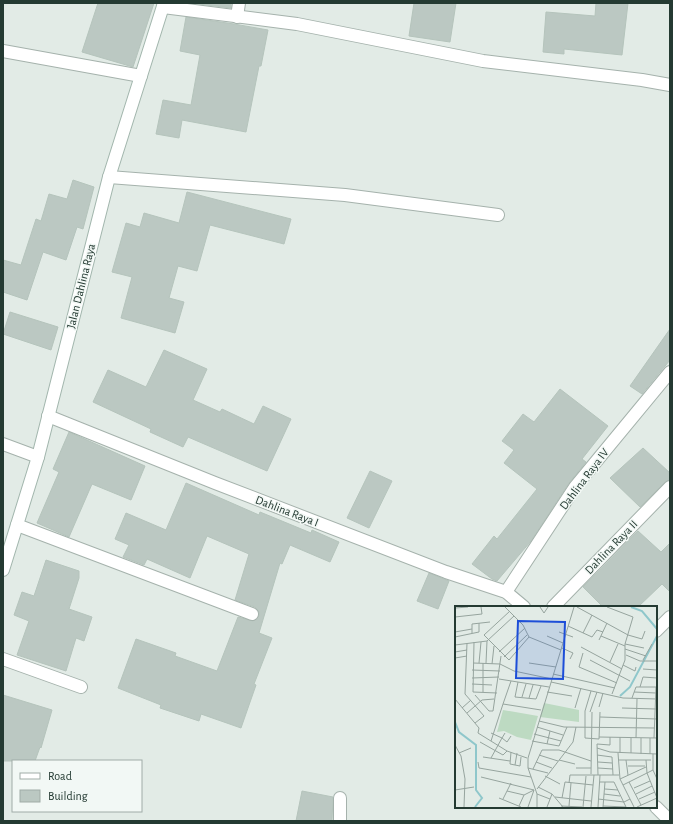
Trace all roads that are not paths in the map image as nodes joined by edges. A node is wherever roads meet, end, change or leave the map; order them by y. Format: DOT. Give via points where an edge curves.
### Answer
graph roads {
  1 [pos="240,3"];
  2 [pos="163,5"];
  3 [pos="237,17"];
  4 [pos="3,51"];
  5 [pos="141,76"];
  6 [pos="670,85"];
  7 [pos="109,178"];
  8 [pos="498,215"];
  9 [pos="670,372"];
  10 [pos="48,416"];
  11 [pos="3,444"];
  12 [pos="38,457"];
  13 [pos="670,487"];
  14 [pos="18,525"];
  15 [pos="5,554"];
  16 [pos="3,570"];
  17 [pos="506,592"];
  18 [pos="523,606"];
  19 [pos="553,606"];
  20 [pos="252,614"];
  21 [pos="670,617"];
  22 [pos="657,630"];
  23 [pos="3,659"];
  24 [pos="81,687"];
  25 [pos="340,798"];
  26 [pos="657,808"];
  27 [pos="340,821"];
  28 [pos="670,821"];
  1 -- 3 [label="street"];
  2 -- 3 [label="street"];
  2 -- 5 [label="street, Jalan Dahlina Raya"];
  3 -- 6 [label="street" via="297,24 484,61"];
  4 -- 5 [label="street"];
  5 -- 7 [label="street, Jalan Dahlina Raya"];
  7 -- 8 [label="street" via="345,195"];
  7 -- 10 [label="street, Jalan Dahlina Raya"];
  9 -- 17 [label="street, Dahlina Raya IV" via="575,487"];
  10 -- 12 [label="street, Jalan Dahlina Raya"];
  10 -- 17 [label="street, Dahlina Raya I" via="446,572"];
  11 -- 12 [label="street"];
  12 -- 14 [label="street, Jalan Dahlina Raya"];
  13 -- 19 [label="street, Dahlina Raya II"];
  14 -- 15 [label="street, Jalan Dahlina Raya"];
  14 -- 20 [label="street"];
  15 -- 16 [label="street, Jalan Dahlina Raya"];
  17 -- 18 [label="street, Dahlina Raya I"];
  21 -- 22 [label="street"];
  23 -- 24 [label="street"];
  25 -- 27 [label="street"];
  26 -- 28 [label="street"];
}
